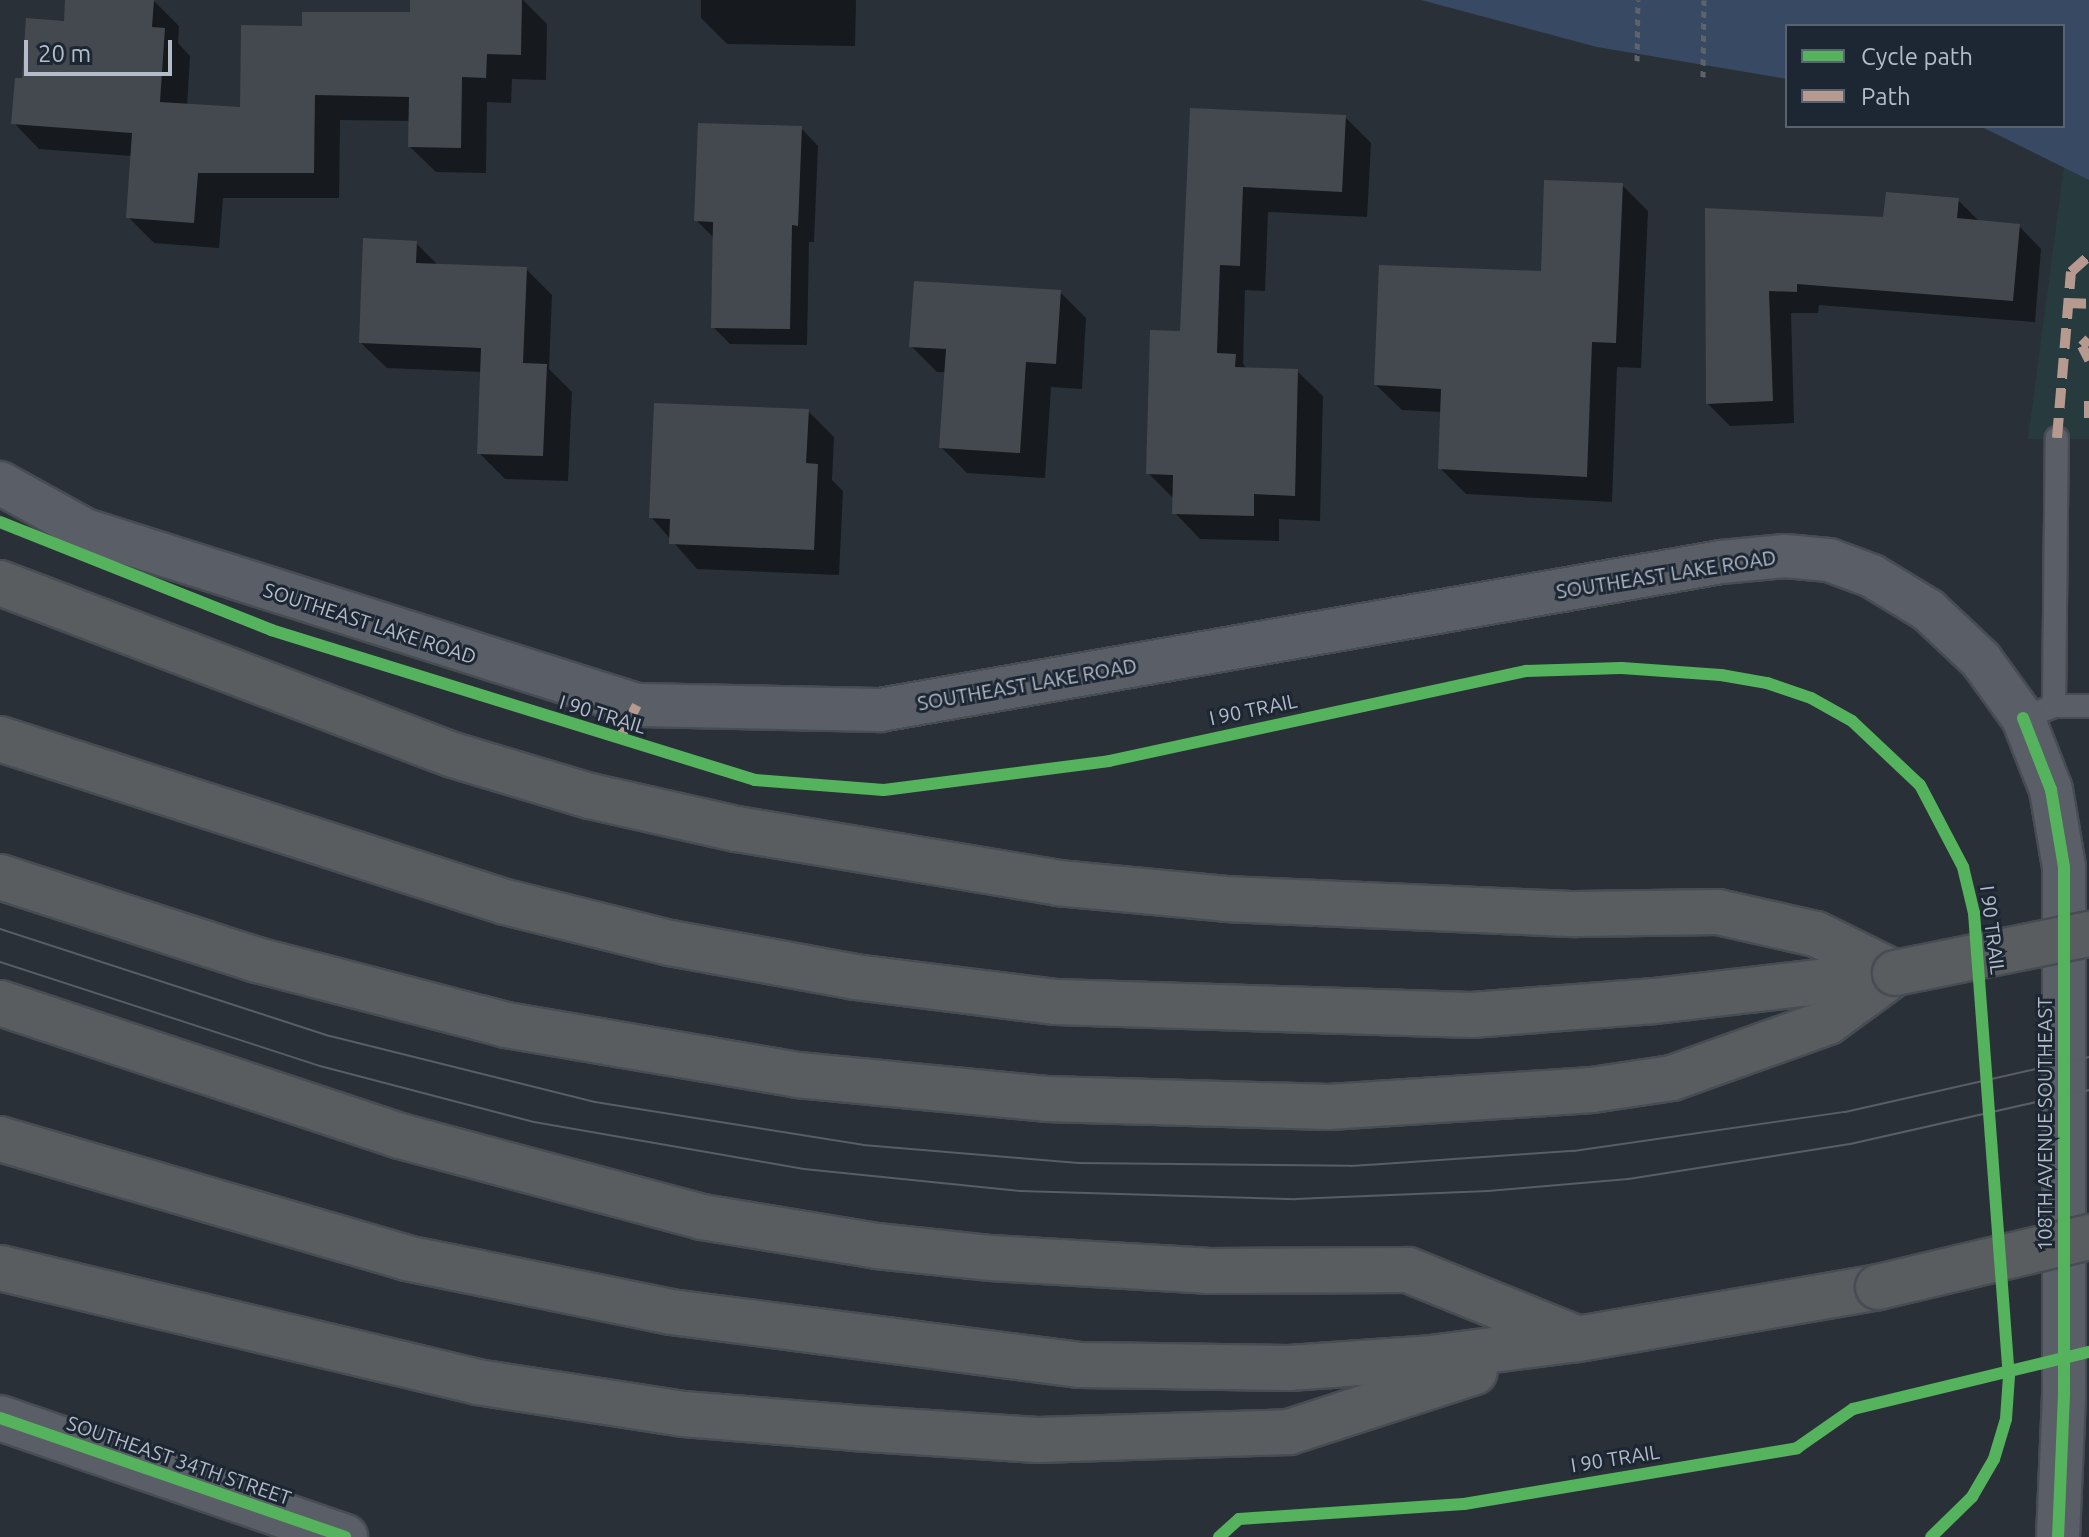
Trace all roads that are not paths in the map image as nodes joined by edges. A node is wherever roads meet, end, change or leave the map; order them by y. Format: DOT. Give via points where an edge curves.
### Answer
graph roads {
  1 [pos="2057,438"];
  2 [pos="0,483"];
  3 [pos="0,583"];
  4 [pos="2089,706"];
  5 [pos="2038,712"];
  6 [pos="0,739"];
  7 [pos="0,877"];
  8 [pos="2089,934"];
  9 [pos="1895,973"];
  10 [pos="0,1003"];
  11 [pos="1826,1003"];
  12 [pos="0,1139"];
  13 [pos="2089,1237"];
  14 [pos="0,1268"];
  15 [pos="1578,1339"];
  16 [pos="2076,1384"];
  17 [pos="0,1418"];
  18 [pos="345,1537"];
  19 [pos="2058,1537"];
  1 -- 5 [label="lane"];
  2 -- 5 [label="street, SOUTHEAST LAKE ROAD" via="85,530 637,705 880,710 1721,562 1785,556 1829,560 1872,576 1928,610"];
  3 -- 9 [label="highway" via="453,755 590,796 753,832 1058,883 1385,908 1718,912 1816,934"];
  4 -- 5 [label="lane"];
  5 -- 16 [label="street, 108TH AVENUE SOUTHEAST" via="2064,867"];
  6 -- 11 [label="highway" via="505,902 670,943 855,977 1056,1002 1472,1015"];
  7 -- 11 [label="highway" via="287,969 506,1025 798,1075 1046,1099 1329,1107 1592,1090 1672,1078"];
  8 -- 9 [label="highway, bridge"];
  9 -- 11 [label="highway"];
  10 -- 15 [label="highway" via="400,1136 702,1217 877,1246 991,1258 1207,1271 1408,1270"];
  12 -- 15 [label="highway" via="406,1258 671,1312 1079,1365 1289,1368 1431,1358"];
  13 -- 15 [label="highway, bridge" via="1878,1287"];
  14 -- 15 [label="highway" via="477,1382 684,1414 1038,1440 1289,1432"];
  16 -- 19 [label="street, 108TH AVENUE SOUTHEAST"];
  17 -- 18 [label="street, SOUTHEAST 34TH STREET"];
}
